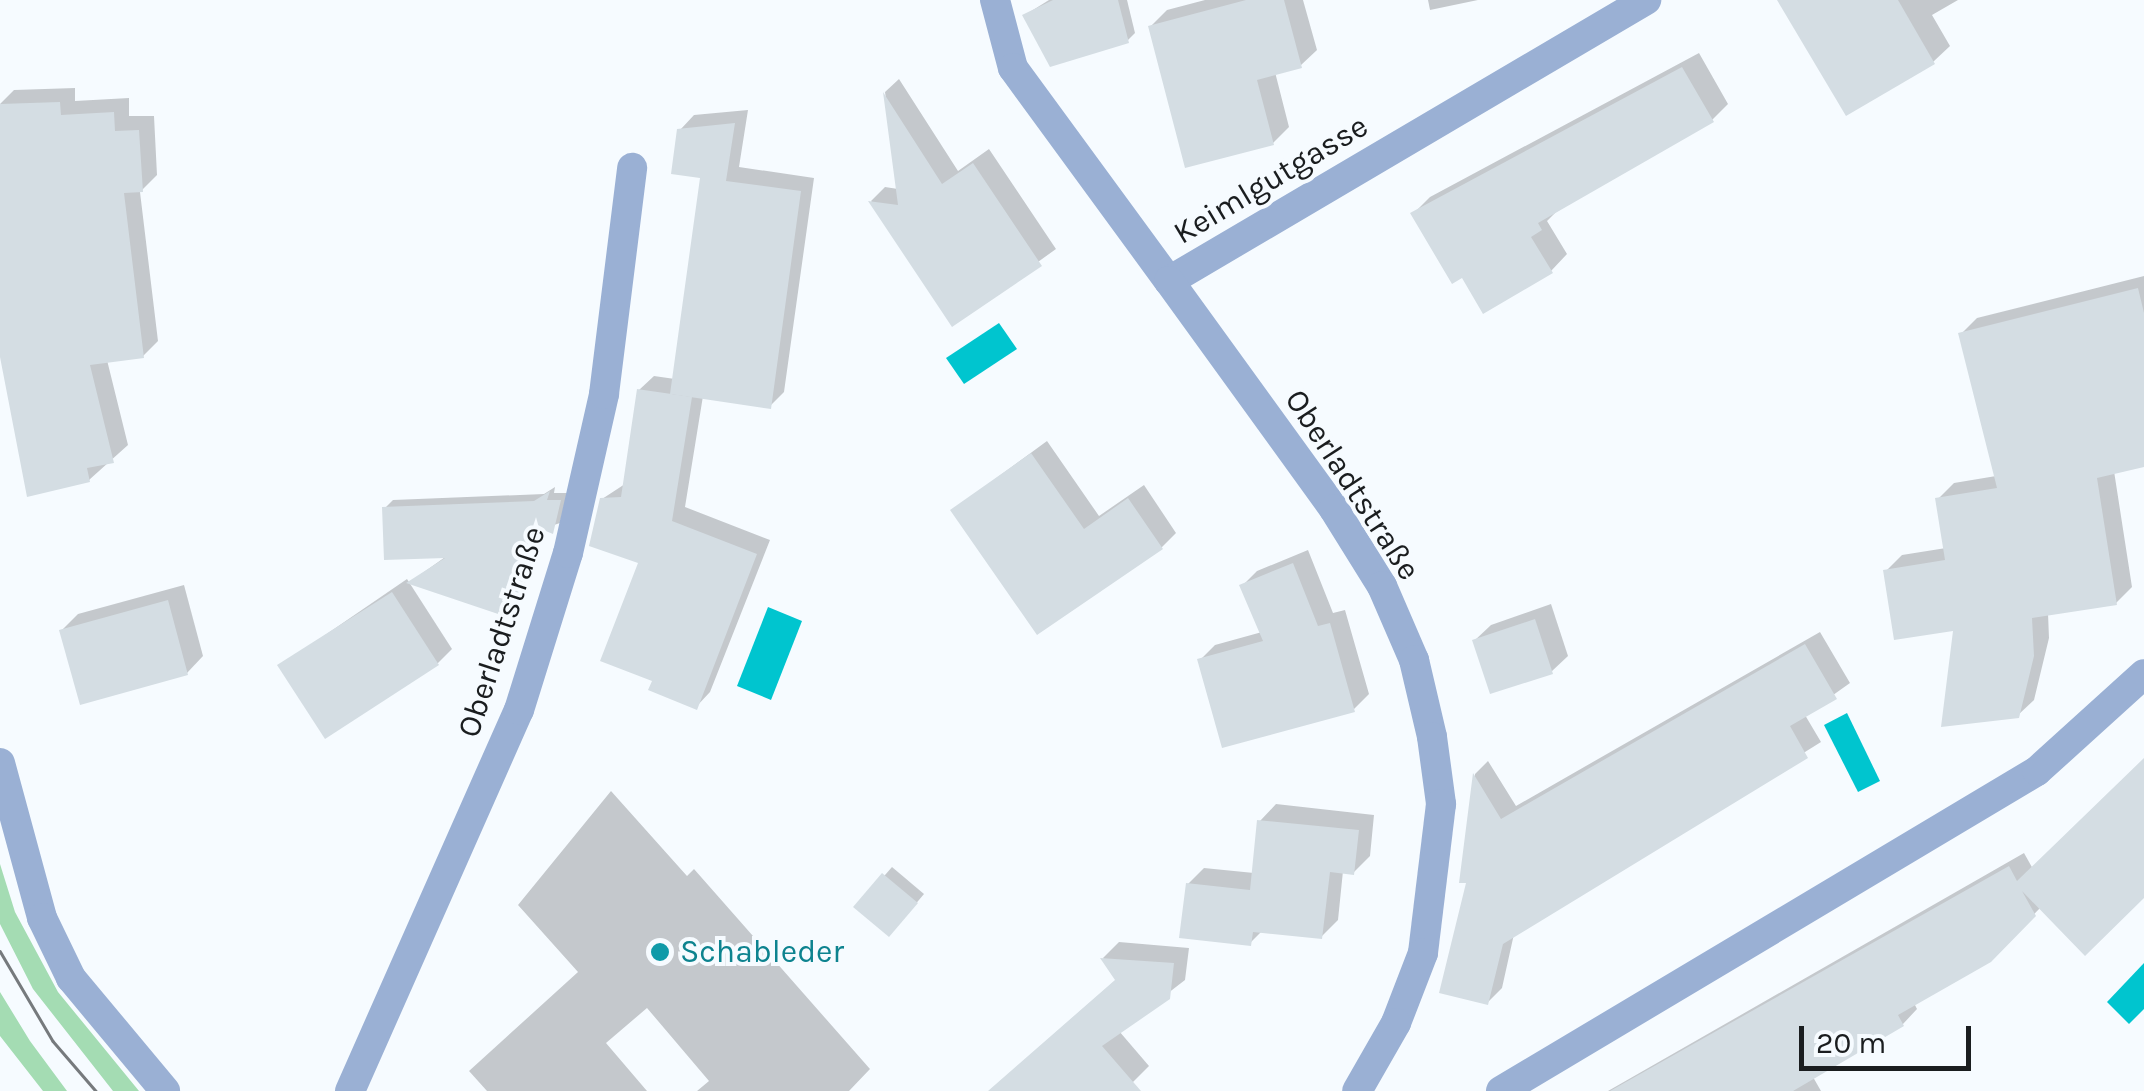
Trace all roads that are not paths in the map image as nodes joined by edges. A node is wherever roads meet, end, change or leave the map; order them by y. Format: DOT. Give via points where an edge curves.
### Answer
graph roads {
  1 [pos="994,0"];
  2 [pos="1646,0"];
  3 [pos="632,168"];
  4 [pos="1169,281"];
  5 [pos="2144,674"];
  6 [pos="0,763"];
  7 [pos="165,1091"];
  8 [pos="350,1091"];
  9 [pos="1357,1091"];
  10 [pos="1500,1091"];
  1 -- 4 [label="street, Keimlgutgasse" via="1014,68"];
  2 -- 4 [label="street, Keimlgutgasse"];
  3 -- 8 [label="street, Oberladtstraße" via="604,394 568,553 519,710"];
  4 -- 9 [label="street, Oberladtstraße" via="1382,586 1414,660 1432,736 1441,804 1423,953 1396,1023"];
  5 -- 10 [label="street" via="2037,771"];
  6 -- 7 [label="street" via="42,918 64,963"];
}
